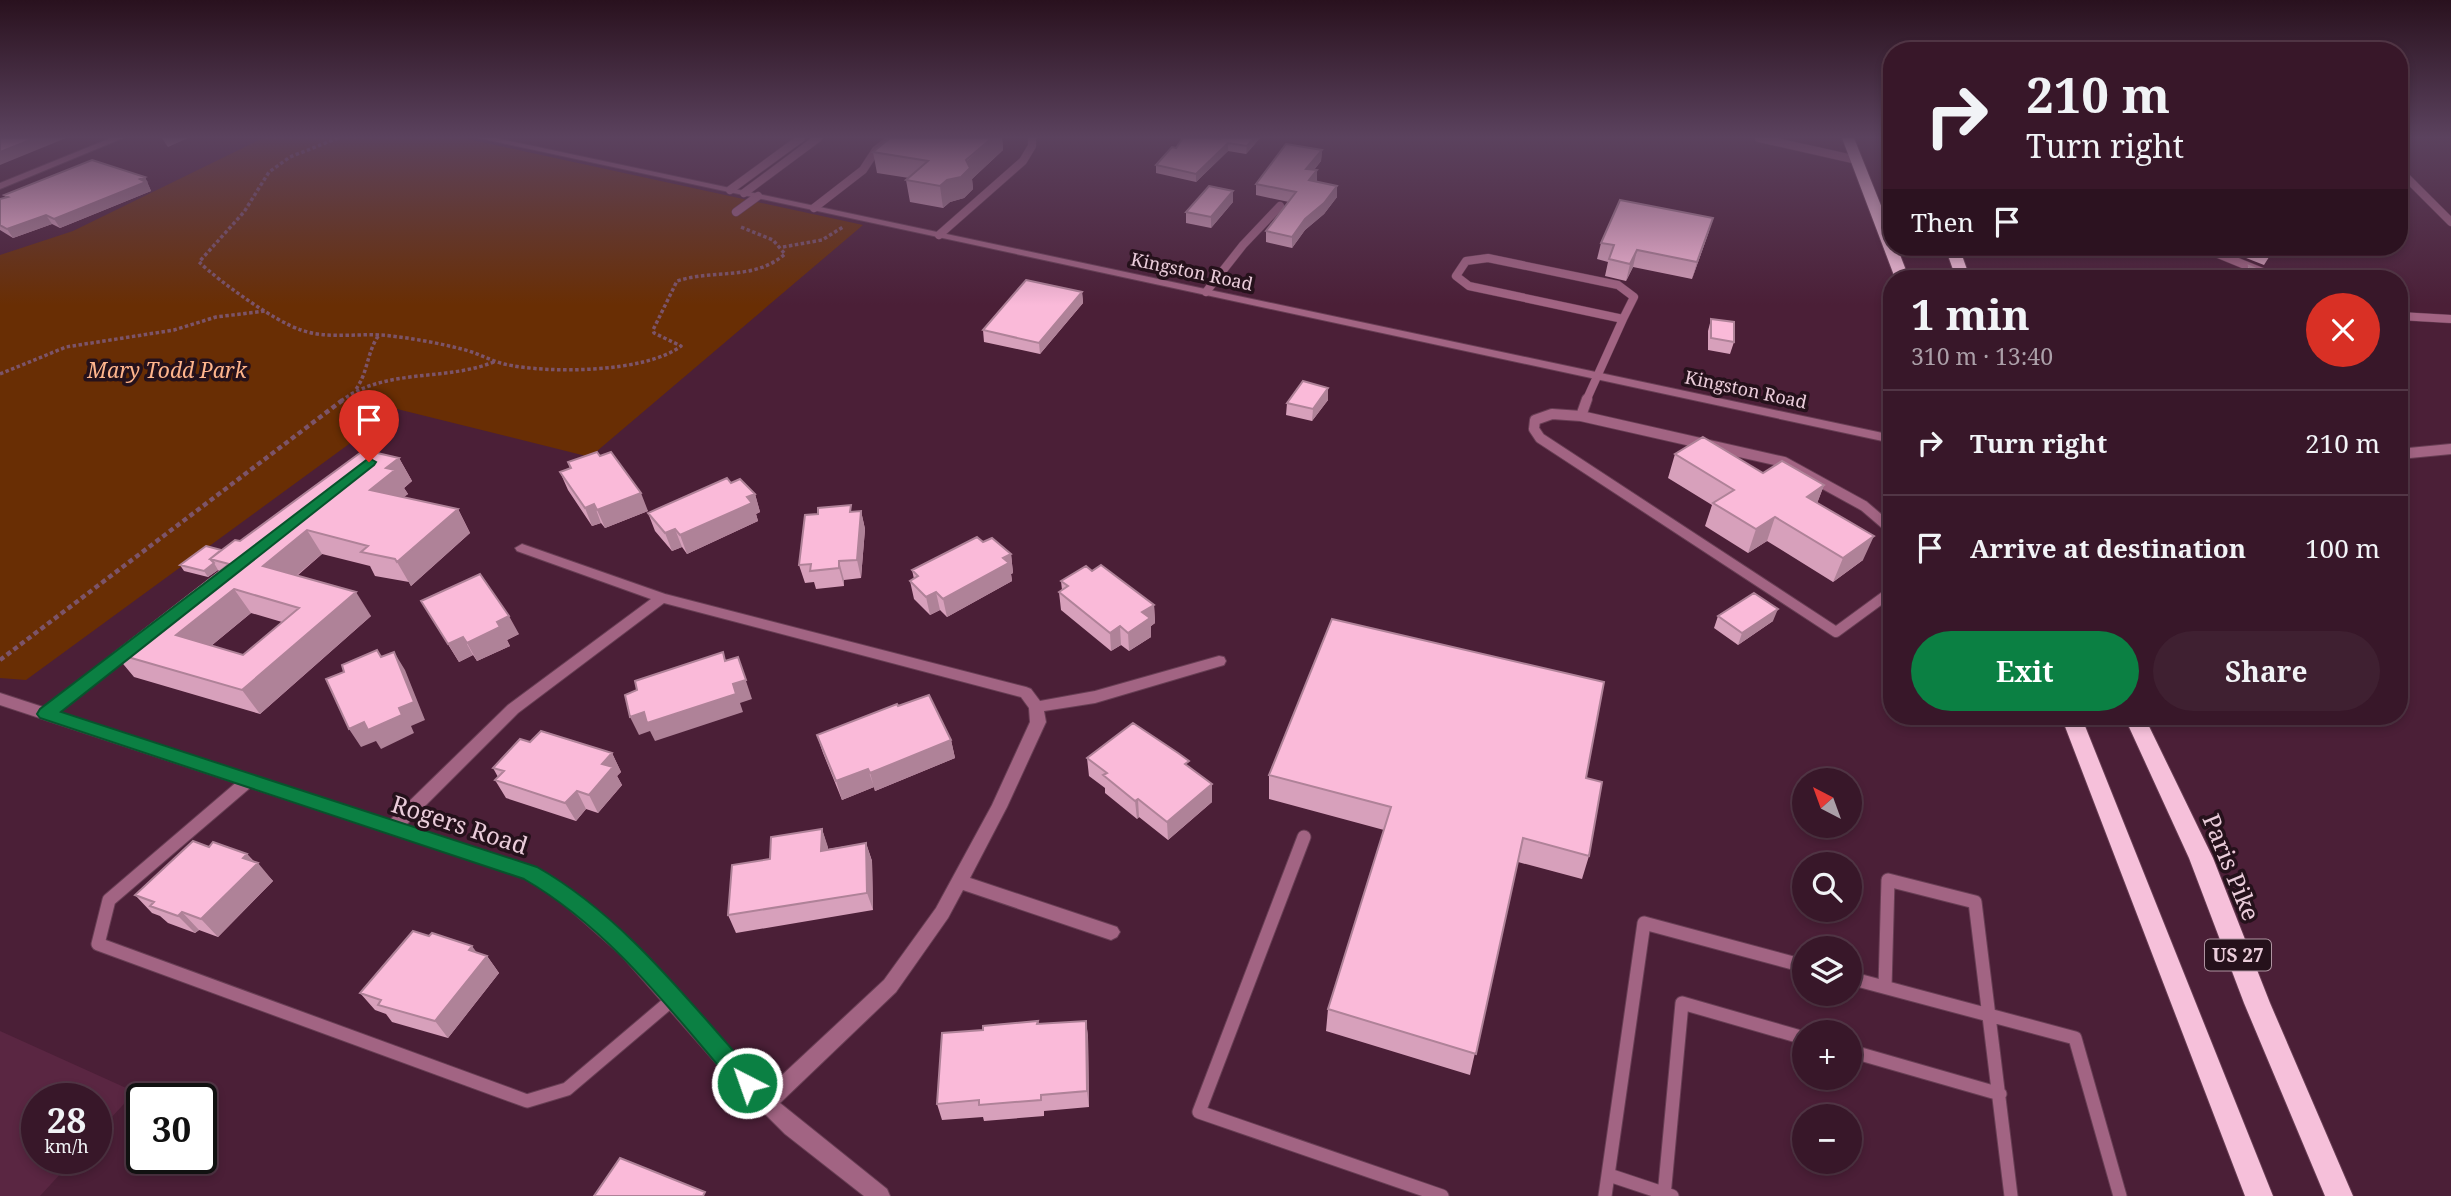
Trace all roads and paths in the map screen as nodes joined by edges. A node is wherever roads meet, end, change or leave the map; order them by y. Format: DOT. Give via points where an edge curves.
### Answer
graph roads {
  1 [pos="255,194"];
  2 [pos="748,194"];
  3 [pos="832,194"];
  4 [pos="986,194"];
  5 [pos="1870,194"];
  6 [pos="2423,194"];
  7 [pos="758,196"];
  8 [pos="1280,206"];
  9 [pos="814,208"];
  10 [pos="736,212"];
  11 [pos="849,222"];
  12 [pos="2451,222"];
  13 [pos="1883,228"];
  14 [pos="939,235"];
  15 [pos="782,247"];
  16 [pos="2223,256"];
  17 [pos="2257,270"];
  18 [pos="1206,292"];
  19 [pos="266,311"];
  20 [pos="2408,316"];
  21 [pos="2451,318"];
  22 [pos="1623,319"];
  23 [pos="379,334"];
  24 [pos="497,361"];
  25 [pos="0,374"];
  26 [pos="1595,375"];
  27 [pos="354,392"];
  28 [pos="1581,416"];
  29 [pos="1883,437"];
  30 [pos="2451,449"];
  31 [pos="2408,453"];
  32 [pos="1883,522"];
  33 [pos="522,548"];
  34 [pos="662,598"];
  35 [pos="1883,598"];
  36 [pos="132,647"];
  37 [pos="0,660"];
  38 [pos="1219,661"];
  39 [pos="0,699"];
  40 [pos="1036,706"];
  41 [pos="46,714"];
  42 [pos="2075,725"];
  43 [pos="2138,725"];
  44 [pos="248,780"];
  45 [pos="393,828"];
  46 [pos="1304,838"];
  47 [pos="958,881"];
  48 [pos="1111,932"];
  49 [pos="1792,963"];
  50 [pos="1862,981"];
  51 [pos="1885,987"];
  52 [pos="673,999"];
  53 [pos="1991,1016"];
  54 [pos="1792,1035"];
  55 [pos="1862,1054"];
  56 [pos="2000,1094"];
  57 [pos="766,1103"];
  58 [pos="1609,1175"];
  59 [pos="1667,1195"];
  60 [pos="880,1196"];
  61 [pos="1442,1196"];
  62 [pos="1605,1196"];
  63 [pos="2011,1196"];
  64 [pos="2120,1196"];
  65 [pos="2259,1196"];
  66 [pos="2339,1196"];
  1 -- 19 [label="path" via="199,262"];
  2 -- 7 [label="street, Kingston Road"];
  3 -- 9 [label="lane"];
  4 -- 14 [label="lane"];
  5 -- 13 [label="highway"];
  6 -- 12 [label="lane"];
  7 -- 9 [label="street, Kingston Road"];
  7 -- 10 [label="lane"];
  8 -- 18 [label="lane"];
  9 -- 14 [label="street, Kingston Road"];
  10 -- 15 [label="path" via="726,221"];
  11 -- 15 [label="path" via="819,242"];
  14 -- 18 [label="street, Kingston Road"];
  15 -- 24 [label="path" via="785,254 763,271 677,281 653,330 681,346 664,358 590,369"];
  16 -- 17 [label="lane"];
  18 -- 26 [label="street, Kingston Road"];
  19 -- 23 [label="path" via="297,329 318,334"];
  19 -- 25 [label="path" via="66,347"];
  20 -- 21 [label="lane"];
  22 -- 22 [label="lane" via="1634,297 1618,285 1488,258 1466,261 1456,276 1469,286"];
  22 -- 26 [label="lane"];
  23 -- 24 [label="path"];
  23 -- 27 [label="path" via="372,343 365,377"];
  24 -- 27 [label="path" via="480,368 396,379"];
  26 -- 28 [label="lane"];
  26 -- 29 [label="street, Kingston Road"];
  27 -- 37 [label="path"];
  28 -- 32 [label="lane" via="1784,462 1864,506"];
  28 -- 35 [label="lane" via="1544,414 1535,420 1534,429 1540,438 1836,632"];
  30 -- 31 [label="lane"];
  33 -- 34 [label="street"];
  34 -- 40 [label="street" via="1026,692"];
  34 -- 45 [label="street" via="513,709"];
  36 -- 41 [label="lane"];
  38 -- 40 [label="street" via="1095,697"];
  39 -- 41 [label="street, Rogers Road"];
  40 -- 47 [label="street" via="1038,722"];
  41 -- 44 [label="street, Rogers Road"];
  42 -- 65 [label="highway"];
  43 -- 66 [label="highway, Paris Pike / US 27" via="2201,858 2256,1003"];
  44 -- 45 [label="street, Rogers Road"];
  44 -- 52 [label="lane" via="109,900 98,944 527,1101 567,1089"];
  45 -- 52 [label="street, Rogers Road" via="531,873 554,886 620,939"];
  46 -- 61 [label="lane" via="1199,1112"];
  47 -- 48 [label="street"];
  47 -- 57 [label="street" via="942,913 890,986"];
  49 -- 58 [label="lane" via="1644,923"];
  50 -- 51 [label="lane"];
  51 -- 53 [label="lane"];
  51 -- 53 [label="lane" via="1888,880 1975,902"];
  52 -- 57 [label="street, Rogers Road"];
  53 -- 56 [label="lane"];
  53 -- 64 [label="lane" via="2075,1038"];
  54 -- 59 [label="lane" via="1682,1003"];
  55 -- 56 [label="lane"];
  56 -- 63 [label="lane"];
  57 -- 60 [label="street, Rogers Road"];
  58 -- 59 [label="lane"];
  58 -- 62 [label="lane"];
}
